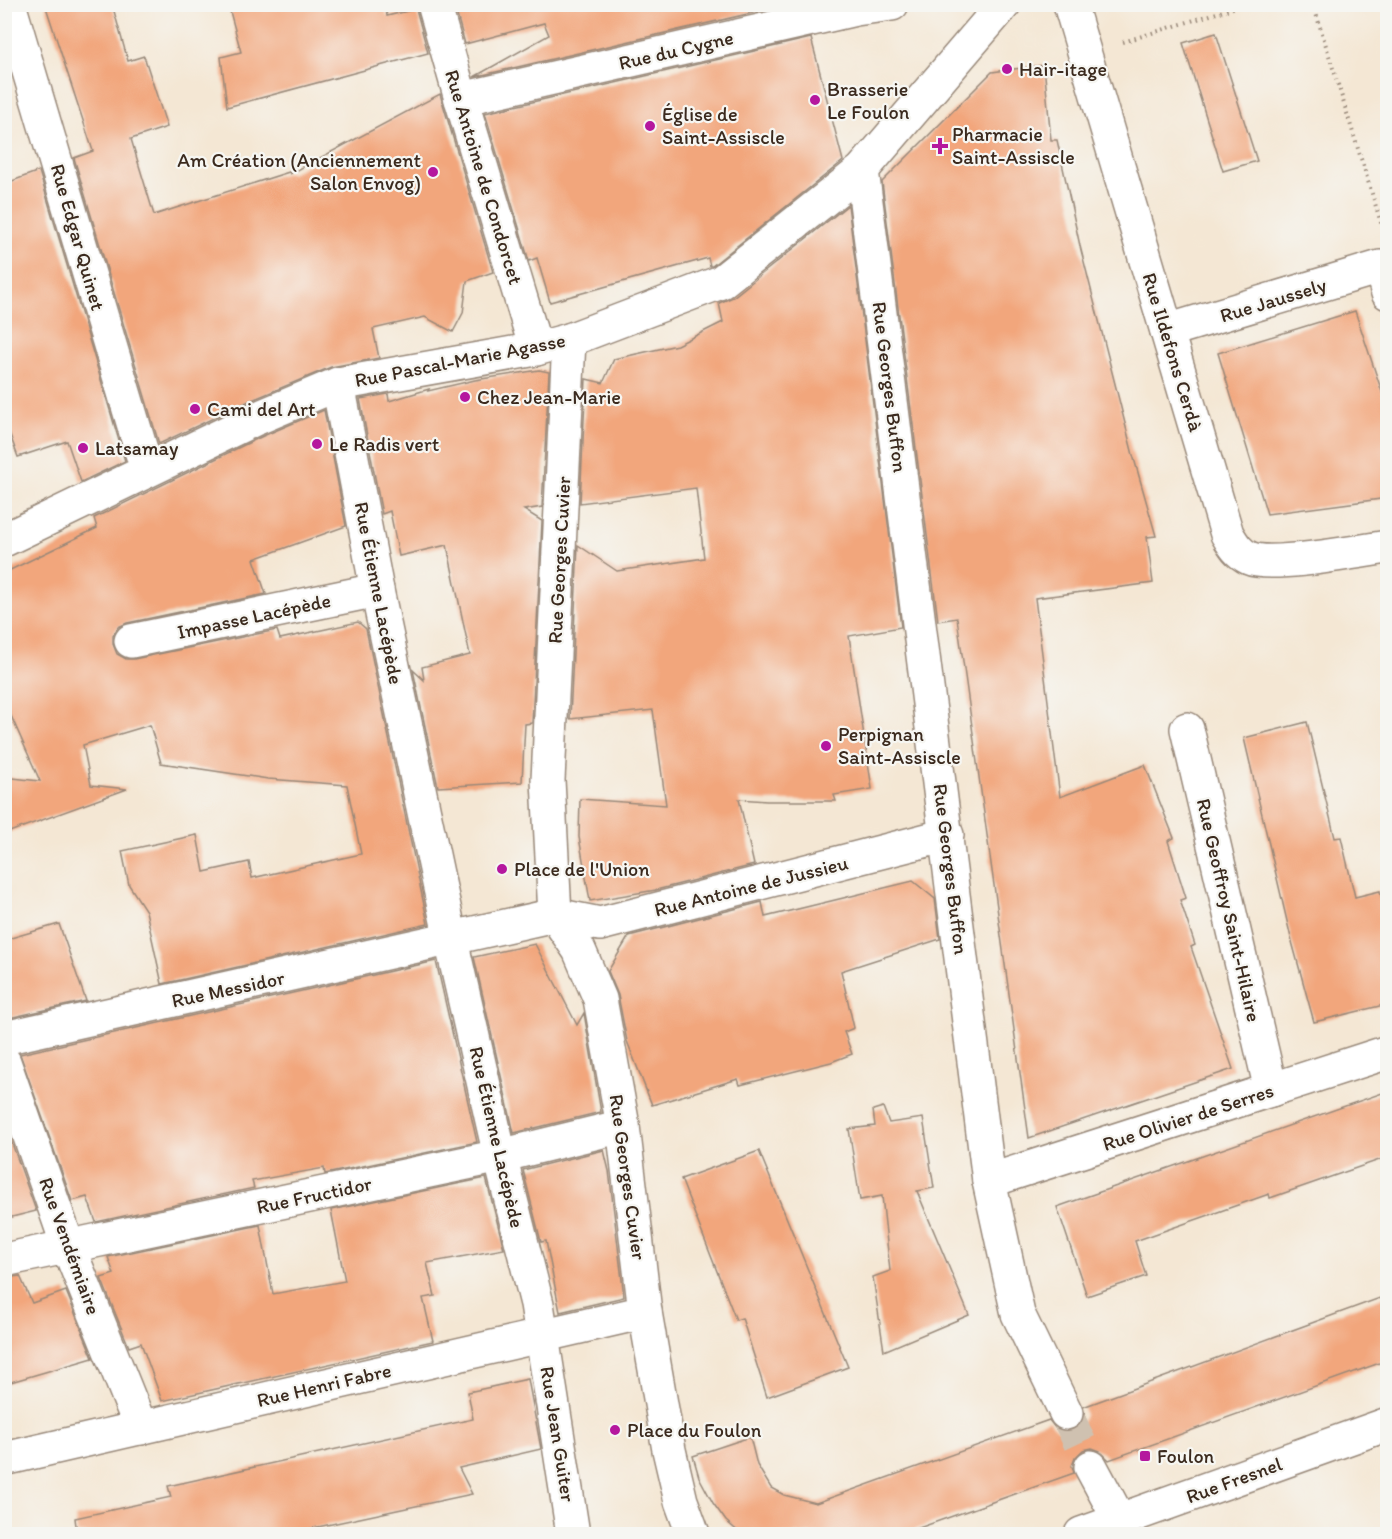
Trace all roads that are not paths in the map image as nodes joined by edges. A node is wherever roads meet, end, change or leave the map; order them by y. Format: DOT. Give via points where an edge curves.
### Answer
graph roads {
  1 [pos="9,4"];
  2 [pos="434,4"];
  3 [pos="892,4"];
  4 [pos="1004,4"];
  5 [pos="1070,4"];
  6 [pos="856,7"];
  7 [pos="460,99"];
  8 [pos="862,170"];
  9 [pos="1384,280"];
  10 [pos="1167,332"];
  11 [pos="569,340"];
  12 [pos="536,349"];
  13 [pos="338,384"];
  14 [pos="147,470"];
  15 [pos="4,540"];
  16 [pos="1388,547"];
  17 [pos="377,590"];
  18 [pos="130,641"];
  19 [pos="1187,729"];
  20 [pos="947,835"];
  21 [pos="555,915"];
  22 [pos="451,940"];
  23 [pos="4,1038"];
  24 [pos="1388,1052"];
  25 [pos="4,1062"];
  26 [pos="1271,1090"];
  27 [pos="623,1126"];
  28 [pos="500,1156"];
  29 [pos="989,1181"];
  30 [pos="68,1246"];
  31 [pos="4,1260"];
  32 [pos="645,1312"];
  33 [pos="542,1335"];
  34 [pos="1066,1413"];
  35 [pos="1388,1424"];
  36 [pos="141,1428"];
  37 [pos="4,1459"];
  38 [pos="1091,1467"];
  39 [pos="1120,1521"];
  40 [pos="573,1534"];
  41 [pos="693,1534"];
  42 [pos="1081,1534"];
  1 -- 14 [label="street, Rue Edgar Quinet"];
  2 -- 7 [label="street, Rue Antoine de Condorcet"];
  3 -- 6 [label="street, Rue du Cygne"];
  4 -- 8 [label="street, Rue Pascal-Marie Agasse"];
  5 -- 10 [label="street, Rue Ildefons Cerdà"];
  6 -- 7 [label="street, Rue du Cygne"];
  7 -- 12 [label="street, Rue Antoine de Condorcet"];
  8 -- 11 [label="street, Rue Pascal-Marie Agasse" via="721,282"];
  8 -- 20 [label="street, Rue Georges Buffon"];
  9 -- 10 [label="street, Rue Jaussely"];
  10 -- 16 [label="street, Rue Ildefons Cerdà" via="1227,534 1237,549 1250,559 1279,561"];
  11 -- 12 [label="street, Rue Pascal-Marie Agasse"];
  11 -- 21 [label="street, Rue Georges Cuvier" via="548,780"];
  12 -- 13 [label="street, Rue Pascal-Marie Agasse"];
  13 -- 14 [label="street, Rue Pascal-Marie Agasse"];
  13 -- 17 [label="street, Rue Étienne Lacépède"];
  14 -- 15 [label="street, Rue Pascal-Marie Agasse"];
  17 -- 18 [label="street, Impasse Lacépède"];
  17 -- 22 [label="street, Rue Étienne Lacépède"];
  19 -- 26 [label="street, Rue Geoffroy Saint-Hilaire"];
  20 -- 21 [label="street, Rue Antoine de Jussieu" via="600,924"];
  20 -- 29 [label="street, Rue Georges Buffon"];
  21 -- 22 [label="street"];
  21 -- 27 [label="street, Rue Georges Cuvier" via="579,950 600,999"];
  22 -- 23 [label="street, Rue Messidor"];
  22 -- 28 [label="street, Rue Étienne Lacépède"];
  24 -- 26 [label="street, Rue Olivier de Serres"];
  25 -- 30 [label="street, Rue Vendémiaire"];
  26 -- 29 [label="street, Rue Olivier de Serres"];
  27 -- 28 [label="street, Rue Fructidor"];
  27 -- 32 [label="street, Rue Georges Cuvier"];
  28 -- 30 [label="street, Rue Fructidor"];
  28 -- 33 [label="street, Rue Étienne Lacépède"];
  29 -- 34 [label="street, Rue Georges Buffon" via="1018,1314"];
  30 -- 31 [label="street, Rue Fructidor"];
  30 -- 36 [label="street, Rue Vendémiaire"];
  32 -- 33 [label="street, Rue Henri Fabre"];
  32 -- 41 [label="street, Rue Georges Cuvier" via="669,1450"];
  33 -- 36 [label="street, Rue Henri Fabre"];
  33 -- 40 [label="street, Rue Jean Guiter"];
  35 -- 39 [label="street, Rue Fresnel"];
  36 -- 37 [label="street, Rue Henri Fabre"];
  38 -- 39 [label="street"];
  39 -- 42 [label="street, Rue Fresnel"];
}
